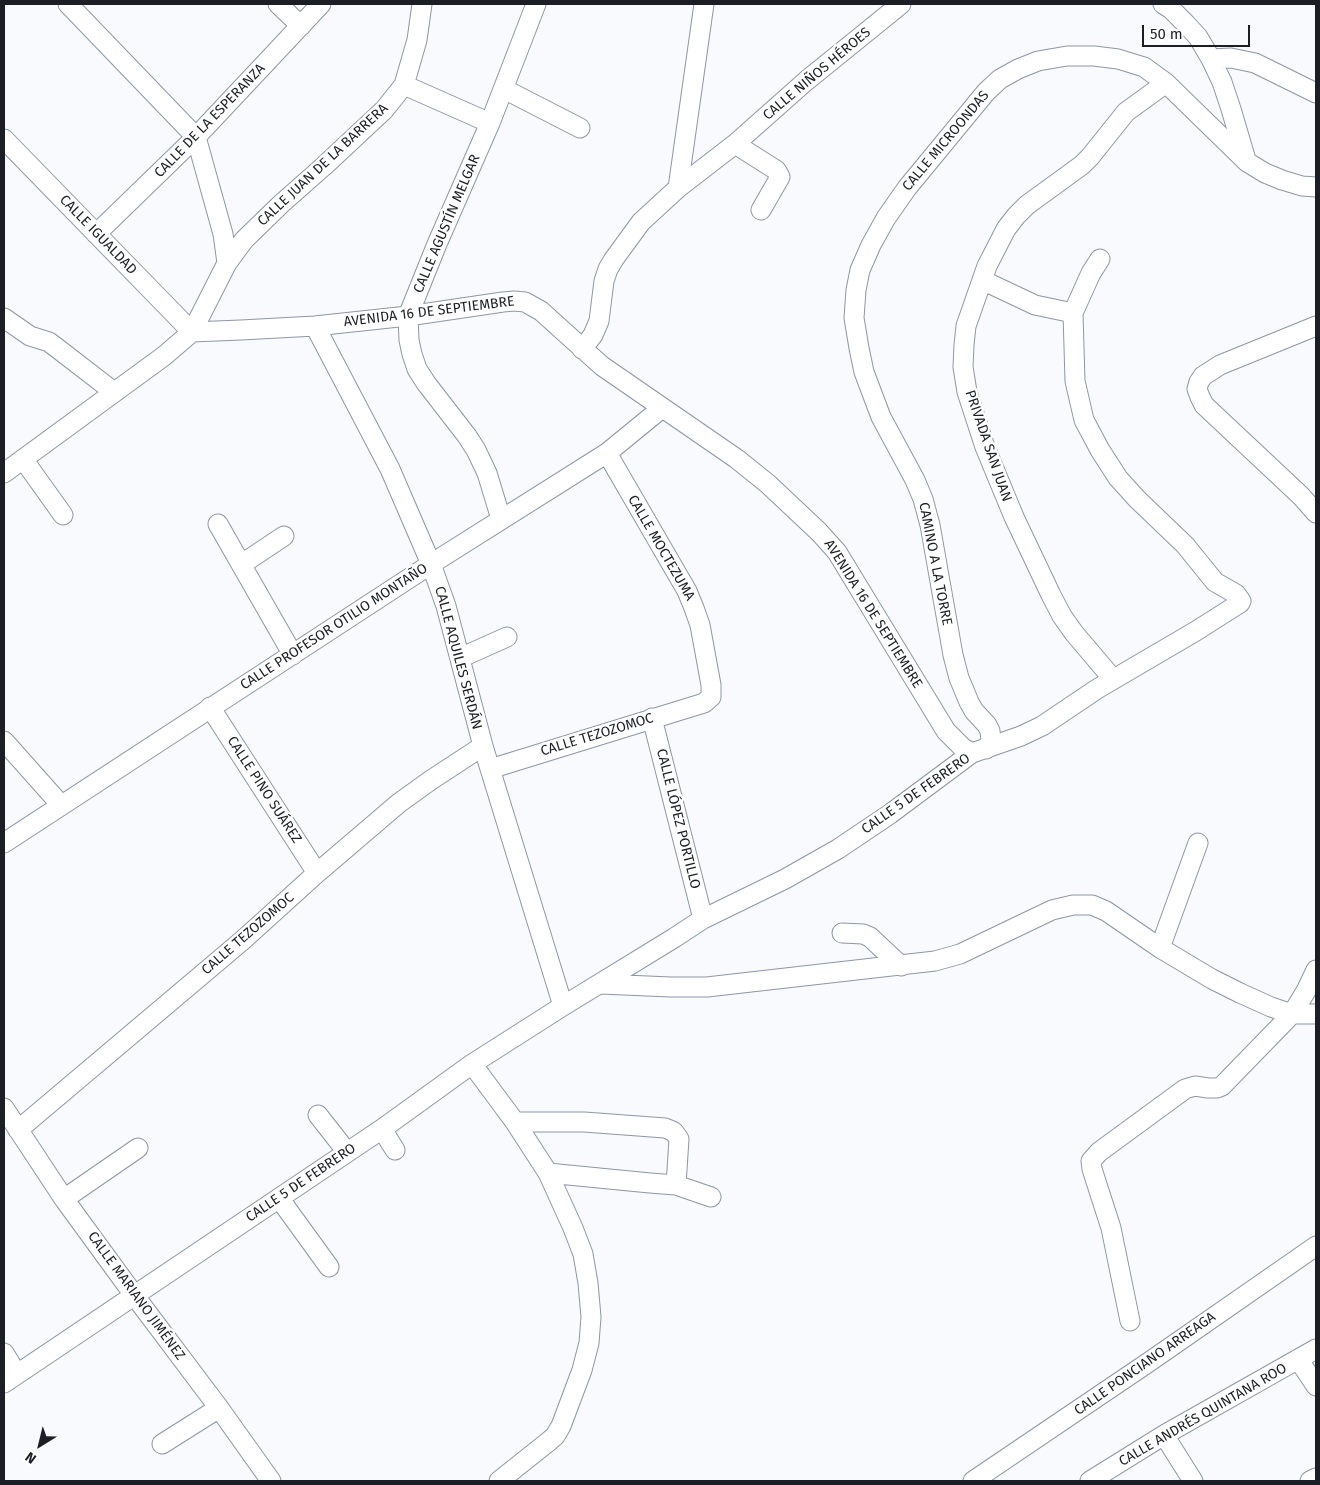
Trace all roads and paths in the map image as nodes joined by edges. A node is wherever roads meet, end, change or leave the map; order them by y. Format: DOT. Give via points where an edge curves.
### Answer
graph roads {
  1 [pos="68,4"];
  2 [pos="278,4"];
  3 [pos="321,4"];
  4 [pos="422,4"];
  5 [pos="536,4"];
  6 [pos="704,4"];
  7 [pos="901,4"];
  8 [pos="1163,4"];
  9 [pos="302,26"];
  10 [pos="1211,59"];
  11 [pos="1166,83"];
  12 [pos="404,85"];
  13 [pos="504,89"];
  14 [pos="1316,93"];
  15 [pos="490,124"];
  16 [pos="580,128"];
  17 [pos="196,137"];
  18 [pos="4,139"];
  19 [pos="735,144"];
  20 [pos="1247,162"];
  21 [pos="1316,187"];
  22 [pos="678,188"];
  23 [pos="761,210"];
  24 [pos="96,234"];
  25 [pos="1100,258"];
  26 [pos="227,263"];
  27 [pos="982,280"];
  28 [pos="856,290"];
  29 [pos="1073,313"];
  30 [pos="408,316"];
  31 [pos="4,318"];
  32 [pos="314,326"];
  33 [pos="1316,326"];
  34 [pos="192,332"];
  35 [pos="582,349"];
  36 [pos="114,392"];
  37 [pos="662,408"];
  38 [pos="607,453"];
  39 [pos="24,459"];
  40 [pos="4,472"];
  41 [pos="1316,513"];
  42 [pos="63,515"];
  43 [pos="501,519"];
  44 [pos="218,524"];
  45 [pos="284,536"];
  46 [pos="242,564"];
  47 [pos="431,564"];
  48 [pos="507,637"];
  49 [pos="293,655"];
  50 [pos="460,658"];
  51 [pos="1113,680"];
  52 [pos="704,703"];
  53 [pos="210,707"];
  54 [pos="652,718"];
  55 [pos="4,741"];
  56 [pos="483,746"];
  57 [pos="979,751"];
  58 [pos="490,769"];
  59 [pos="61,806"];
  60 [pos="4,843"];
  61 [pos="1198,843"];
  62 [pos="317,873"];
  63 [pos="703,919"];
  64 [pos="842,933"];
  65 [pos="1160,948"];
  66 [pos="901,966"];
  67 [pos="1316,970"];
  68 [pos="600,984"];
  69 [pos="563,1006"];
  70 [pos="1292,1014"];
  71 [pos="1316,1014"];
  72 [pos="472,1064"];
  73 [pos="4,1108"];
  74 [pos="318,1115"];
  75 [pos="515,1122"];
  76 [pos="382,1129"];
  77 [pos="18,1130"];
  78 [pos="138,1148"];
  79 [pos="395,1150"];
  80 [pos="347,1152"];
  81 [pos="548,1173"];
  82 [pos="676,1184"];
  83 [pos="279,1198"];
  84 [pos="711,1198"];
  85 [pos="64,1199"];
  86 [pos="1316,1246"];
  87 [pos="329,1267"];
  88 [pos="134,1295"];
  89 [pos="1130,1321"];
  90 [pos="1316,1349"];
  91 [pos="4,1353"];
  92 [pos="1298,1360"];
  93 [pos="10,1378"];
  94 [pos="1316,1386"];
  95 [pos="219,1408"];
  96 [pos="1164,1435"];
  97 [pos="162,1444"];
  98 [pos="1316,1478"];
  99 [pos="271,1481"];
  100 [pos="499,1481"];
  101 [pos="974,1481"];
  102 [pos="1090,1481"];
  103 [pos="1193,1481"];
  104 [pos="1310,1481"];
  1 -- 17 [label="street"];
  2 -- 9 [label="street"];
  3 -- 9 [label="street, CALLE DE LA ESPERANZA"];
  4 -- 12 [label="street, CALLE JUAN DE LA BARRERA" via="417,40"];
  5 -- 13 [label="street, CALLE AGUSTÍN MELGAR"];
  6 -- 22 [label="street"];
  7 -- 19 [label="street, CALLE NIÑOS HÉROES"];
  8 -- 10 [label="street" via="1186,24"];
  9 -- 17 [label="street, CALLE DE LA ESPERANZA"];
  10 -- 14 [label="street" via="1231,58 1255,63"];
  10 -- 20 [label="street" via="1222,82"];
  11 -- 20 [label="street, CALLE MICROONDAS"];
  11 -- 27 [label="street, PRIVADA SAN JUAN" via="1126,112 1082,165 1016,216 1006,228"];
  11 -- 28 [label="street, CALLE MICROONDAS" via="1144,67 1094,56 1038,60 1000,79 956,126 906,188 870,245"];
  12 -- 15 [label="street"];
  12 -- 26 [label="street, CALLE JUAN DE LA BARRERA" via="384,110 244,240"];
  13 -- 15 [label="street, CALLE AGUSTÍN MELGAR"];
  13 -- 16 [label="street"];
  15 -- 30 [label="street, CALLE AGUSTÍN MELGAR"];
  17 -- 24 [label="street, CALLE DE LA ESPERANZA"];
  17 -- 26 [label="street" via="223,234"];
  18 -- 24 [label="street, CALLE IGUALDAD"];
  19 -- 22 [label="street, CALLE NIÑOS HÉROES"];
  19 -- 23 [label="street" via="776,170 780,177"];
  20 -- 21 [label="street, CALLE MICROONDAS" via="1282,180"];
  22 -- 35 [label="street, CALLE NIÑOS HÉROES" via="641,222 608,269 599,321"];
  24 -- 34 [label="street, CALLE IGUALDAD"];
  25 -- 29 [label="street"];
  26 -- 34 [label="street, CALLE JUAN DE LA BARRERA"];
  27 -- 29 [label="street" via="1035,305"];
  27 -- 51 [label="street, PRIVADA SAN JUAN" via="966,326 963,367 967,392 1000,486 1051,595 1074,633"];
  28 -- 57 [label="street, CAMINO A LA TORRE" via="854,318 864,372 881,417 923,499 959,678 974,711 990,731 990,741"];
  29 -- 51 [label="street, CALLE 5 DE FEBRERO" via="1075,381 1084,420 1100,450 1118,478 1137,499 1185,545 1215,582 1236,594 1240,601"];
  30 -- 32 [label="street, AVENIDA 16 DE SEPTIEMBRE"];
  30 -- 35 [label="street, AVENIDA 16 DE SEPTIEMBRE" via="503,302 525,302 541,311"];
  30 -- 43 [label="street, CALLE AGUSTÍN MELGAR" via="409,340 417,369 476,450 487,473"];
  31 -- 36 [label="street" via="30,336 49,342"];
  32 -- 34 [label="street, AVENIDA 16 DE SEPTIEMBRE"];
  32 -- 47 [label="street, CALLE AQUILES SERDÁN" via="390,469"];
  33 -- 41 [label="street" via="1220,365 1203,376 1197,389 1204,404"];
  34 -- 36 [label="street"];
  35 -- 37 [label="street, AVENIDA 16 DE SEPTIEMBRE"];
  36 -- 39 [label="street"];
  37 -- 38 [label="street, CALLE PROFESOR OTILIO MONTAÑO"];
  37 -- 57 [label="street, AVENIDA 16 DE SEPTIEMBRE" via="737,459 819,532 837,552 946,731 963,748"];
  38 -- 43 [label="street, CALLE PROFESOR OTILIO MONTAÑO"];
  38 -- 52 [label="street, CALLE MOCTEZUMA" via="694,608 712,692"];
  39 -- 40 [label="street"];
  39 -- 42 [label="street"];
  43 -- 47 [label="street, CALLE PROFESOR OTILIO MONTAÑO"];
  44 -- 46 [label="street"];
  45 -- 46 [label="street"];
  46 -- 49 [label="street"];
  47 -- 49 [label="street, CALLE PROFESOR OTILIO MONTAÑO"];
  47 -- 50 [label="street, CALLE AQUILES SERDÁN"];
  48 -- 50 [label="street"];
  49 -- 53 [label="street, CALLE PROFESOR OTILIO MONTAÑO"];
  50 -- 56 [label="street, CALLE AQUILES SERDÁN"];
  51 -- 57 [label="street, CALLE 5 DE FEBRERO" via="1042,726"];
  52 -- 54 [label="street, CALLE TEZOZOMOC"];
  53 -- 59 [label="street, CALLE PROFESOR OTILIO MONTAÑO"];
  53 -- 62 [label="street, CALLE PINO SUÁREZ"];
  54 -- 58 [label="street, CALLE TEZOZOMOC"];
  54 -- 63 [label="street, CALLE LÓPEZ PORTILLO"];
  55 -- 59 [label="street"];
  56 -- 58 [label="street, CALLE AQUILES SERDÁN"];
  56 -- 62 [label="street, CALLE TEZOZOMOC" via="399,803"];
  57 -- 63 [label="street, CALLE 5 DE FEBRERO" via="838,849"];
  58 -- 69 [label="street, CALLE AQUILES SERDÁN"];
  59 -- 60 [label="street, CALLE PROFESOR OTILIO MONTAÑO"];
  61 -- 65 [label="street"];
  62 -- 77 [label="street, CALLE TEZOZOMOC" via="243,940"];
  63 -- 68 [label="street, CALLE 5 DE FEBRERO"];
  64 -- 66 [label="street" via="870,937"];
  65 -- 66 [label="street" via="1106,911 1092,905 1073,905 1052,910 960,954"];
  65 -- 70 [label="street" via="1212,979"];
  66 -- 68 [label="street" via="708,986"];
  67 -- 70 [label="street"];
  68 -- 69 [label="street, CALLE 5 DE FEBRERO"];
  69 -- 72 [label="street, CALLE 5 DE FEBRERO"];
  70 -- 71 [label="street"];
  70 -- 89 [label="street" via="1222,1086 1184,1089 1091,1161 1111,1228"];
  72 -- 75 [label="street"];
  72 -- 76 [label="street, CALLE 5 DE FEBRERO"];
  73 -- 77 [label="street, CALLE MARIANO JIMÉNEZ"];
  74 -- 80 [label="street"];
  75 -- 81 [label="street"];
  75 -- 82 [label="street" via="584,1122 666,1128 679,1139"];
  76 -- 79 [label="street"];
  76 -- 80 [label="street, CALLE 5 DE FEBRERO"];
  77 -- 85 [label="street, CALLE MARIANO JIMÉNEZ"];
  78 -- 85 [label="street"];
  80 -- 83 [label="street, CALLE 5 DE FEBRERO"];
  81 -- 82 [label="street"];
  81 -- 100 [label="street" via="583,1254 591,1317 588,1343 582,1370 561,1426 554,1436"];
  82 -- 84 [label="street"];
  83 -- 87 [label="street"];
  83 -- 88 [label="street, CALLE 5 DE FEBRERO"];
  85 -- 88 [label="street, CALLE MARIANO JIMÉNEZ"];
  86 -- 101 [label="street, CALLE PONCIANO ARREAGA"];
  88 -- 93 [label="street, CALLE 5 DE FEBRERO"];
  88 -- 95 [label="street, CALLE MARIANO JIMÉNEZ"];
  90 -- 92 [label="street, CALLE ANDRÉS QUINTANA ROO"];
  91 -- 93 [label="street"];
  92 -- 94 [label="street"];
  92 -- 96 [label="street, CALLE ANDRÉS QUINTANA ROO"];
  95 -- 97 [label="street"];
  95 -- 99 [label="street, CALLE MARIANO JIMÉNEZ"];
  96 -- 102 [label="street, CALLE ANDRÉS QUINTANA ROO"];
  96 -- 103 [label="street"];
  98 -- 104 [label="street"];
}
